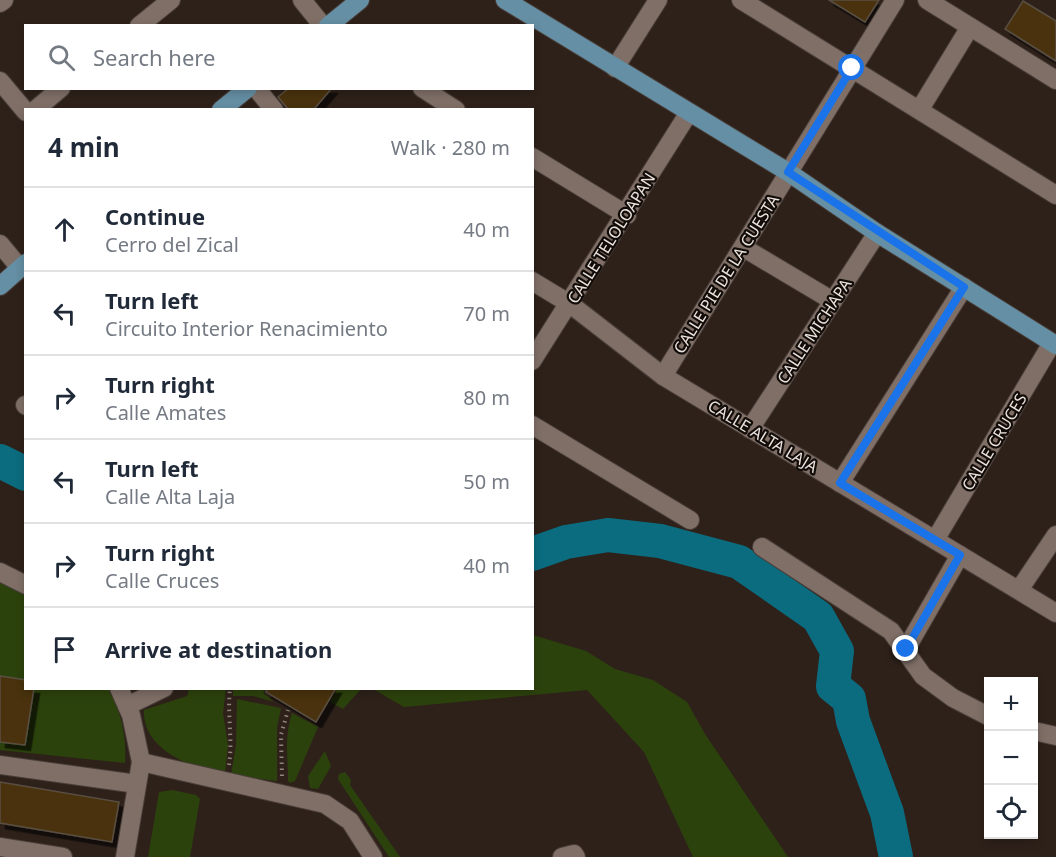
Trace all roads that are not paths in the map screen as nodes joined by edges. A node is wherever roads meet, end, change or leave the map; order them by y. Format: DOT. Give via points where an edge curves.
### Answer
graph roads {
  1 [pos="4,0"];
  2 [pos="171,0"];
  3 [pos="302,0"];
  4 [pos="360,0"];
  5 [pos="505,0"];
  6 [pos="658,0"];
  7 [pos="741,0"];
  8 [pos="895,0"];
  9 [pos="927,0"];
  10 [pos="0,3"];
  11 [pos="526,6"];
  12 [pos="141,24"];
  13 [pos="321,24"];
  14 [pos="330,24"];
  15 [pos="970,27"];
  16 [pos="615,68"];
  17 [pos="852,68"];
  18 [pos="1056,80"];
  19 [pos="0,81"];
  20 [pos="59,90"];
  21 [pos="246,90"];
  22 [pos="258,90"];
  23 [pos="425,90"];
  24 [pos="37,108"];
  25 [pos="223,108"];
  26 [pos="272,108"];
  27 [pos="453,108"];
  28 [pos="921,109"];
  29 [pos="24,110"];
  30 [pos="688,114"];
  31 [pos="534,158"];
  32 [pos="788,172"];
  33 [pos="1056,195"];
  34 [pos="627,215"];
  35 [pos="877,232"];
  36 [pos="0,244"];
  37 [pos="744,248"];
  38 [pos="23,266"];
  39 [pos="534,282"];
  40 [pos="0,286"];
  41 [pos="964,287"];
  42 [pos="833,301"];
  43 [pos="570,304"];
  44 [pos="1054,344"];
  45 [pos="534,358"];
  46 [pos="663,376"];
  47 [pos="534,426"];
  48 [pos="750,429"];
  49 [pos="840,483"];
  50 [pos="690,520"];
  51 [pos="1056,535"];
  52 [pos="935,540"];
  53 [pos="762,547"];
  54 [pos="960,555"];
  55 [pos="0,572"];
  56 [pos="24,584"];
  57 [pos="1018,590"];
  58 [pos="1056,613"];
  59 [pos="906,649"];
  60 [pos="120,690"];
  61 [pos="160,690"];
  62 [pos="128,706"];
  63 [pos="984,714"];
  64 [pos="1038,732"];
  65 [pos="1056,736"];
  66 [pos="141,762"];
  67 [pos="0,765"];
  68 [pos="137,784"];
  69 [pos="0,847"];
  70 [pos="63,857"];
  71 [pos="125,857"];
  72 [pos="373,857"];
  73 [pos="562,857"];
  74 [pos="576,857"];
  1 -- 10 [label="street"];
  2 -- 12 [label="street"];
  3 -- 13 [label="street"];
  4 -- 14 [label="main road"];
  5 -- 11 [label="main road"];
  6 -- 16 [label="street"];
  7 -- 17 [label="street"];
  8 -- 17 [label="street, CALLE PIE DE LA CUESTA"];
  9 -- 15 [label="street"];
  11 -- 16 [label="main road"];
  15 -- 18 [label="street"];
  15 -- 28 [label="street"];
  16 -- 30 [label="main road"];
  17 -- 28 [label="street"];
  17 -- 32 [label="street, CALLE PIE DE LA CUESTA"];
  19 -- 29 [label="street"];
  20 -- 24 [label="street"];
  21 -- 25 [label="main road"];
  22 -- 26 [label="street"];
  23 -- 27 [label="street"];
  28 -- 33 [label="street"];
  30 -- 32 [label="main road"];
  30 -- 34 [label="street, CALLE TELOLOAPAN"];
  31 -- 34 [label="street"];
  32 -- 35 [label="main road"];
  32 -- 37 [label="street, CALLE PIE DE LA CUESTA"];
  34 -- 43 [label="street, CALLE TELOLOAPAN"];
  35 -- 41 [label="main road"];
  35 -- 42 [label="street, CALLE MICHAPA"];
  36 -- 38 [label="street"];
  37 -- 42 [label="street"];
  37 -- 46 [label="street, CALLE PIE DE LA CUESTA"];
  38 -- 40 [label="main road"];
  39 -- 43 [label="street, CALLE ALTA LAJA"];
  41 -- 44 [label="main road"];
  41 -- 49 [label="street"];
  42 -- 48 [label="street, CALLE MICHAPA"];
  43 -- 45 [label="street, CALLE TELOLOAPAN"];
  43 -- 46 [label="street, CALLE ALTA LAJA"];
  44 -- 52 [label="street, CALLE CRUCES"];
  46 -- 48 [label="street, CALLE ALTA LAJA"];
  47 -- 50 [label="street"];
  48 -- 49 [label="street, CALLE ALTA LAJA"];
  49 -- 52 [label="street, CALLE ALTA LAJA"];
  51 -- 57 [label="street"];
  52 -- 54 [label="street, CALLE ALTA LAJA"];
  53 -- 59 [label="street" via="871,616"];
  54 -- 57 [label="street, CALLE ALTA LAJA"];
  54 -- 59 [label="street"];
  55 -- 56 [label="street"];
  57 -- 58 [label="street, CALLE ALTA LAJA"];
  59 -- 63 [label="street" via="923,675 952,698"];
  60 -- 62 [label="street"];
  61 -- 62 [label="street"];
  62 -- 66 [label="street"];
  64 -- 65 [label="street"];
  66 -- 68 [label="street"];
  66 -- 72 [label="street" via="324,804 350,821"];
  67 -- 68 [label="street"];
  68 -- 71 [label="street"];
  69 -- 70 [label="street"];
  73 -- 74 [label="street"];
}
